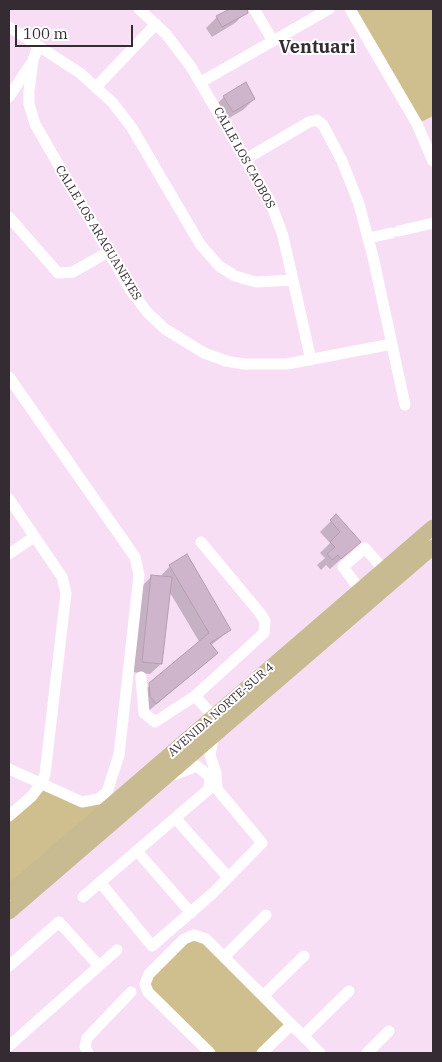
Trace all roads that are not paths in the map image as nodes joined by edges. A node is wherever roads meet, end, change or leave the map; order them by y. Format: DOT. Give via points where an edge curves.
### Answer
graph roads {
  1 [pos="139,9"];
  2 [pos="254,9"];
  3 [pos="329,9"];
  4 [pos="350,9"];
  5 [pos="156,24"];
  6 [pos="9,27"];
  7 [pos="273,41"];
  8 [pos="38,47"];
  9 [pos="33,60"];
  10 [pos="201,82"];
  11 [pos="97,86"];
  12 [pos="9,97"];
  13 [pos="246,159"];
  14 [pos="433,161"];
  15 [pos="9,217"];
  16 [pos="433,224"];
  17 [pos="368,238"];
  18 [pos="108,252"];
  19 [pos="293,280"];
  20 [pos="392,344"];
  21 [pos="311,360"];
  22 [pos="9,377"];
  23 [pos="405,405"];
  24 [pos="9,499"];
  25 [pos="433,527"];
  26 [pos="34,537"];
  27 [pos="201,542"];
  28 [pos="433,548"];
  29 [pos="9,554"];
  30 [pos="384,570"];
  31 [pos="360,590"];
  32 [pos="141,677"];
  33 [pos="195,696"];
  34 [pos="214,716"];
  35 [pos="214,735"];
  36 [pos="210,755"];
  37 [pos="197,766"];
  38 [pos="9,769"];
  39 [pos="213,775"];
  40 [pos="162,780"];
  41 [pos="42,783"];
  42 [pos="100,804"];
  43 [pos="9,816"];
  44 [pos="176,818"];
  45 [pos="137,850"];
  46 [pos="228,877"];
  47 [pos="100,882"];
  48 [pos="9,893"];
  49 [pos="83,897"];
  50 [pos="9,912"];
  51 [pos="191,913"];
  52 [pos="266,914"];
  53 [pos="117,950"];
  54 [pos="304,956"];
  55 [pos="224,957"];
  56 [pos="9,966"];
  57 [pos="99,966"];
  58 [pos="349,991"];
  59 [pos="131,992"];
  60 [pos="263,996"];
  61 [pos="291,1025"];
  62 [pos="389,1031"];
  63 [pos="302,1036"];
  64 [pos="9,1046"];
  65 [pos="88,1053"];
  66 [pos="210,1053"];
  67 [pos="262,1053"];
  68 [pos="320,1053"];
  69 [pos="367,1053"];
  1 -- 5 [label="street, CALLE LOS CAOBOS"];
  2 -- 7 [label="street"];
  3 -- 7 [label="street"];
  4 -- 14 [label="street" via="417,124"];
  5 -- 10 [label="street, CALLE LOS CAOBOS" via="175,44"];
  5 -- 11 [label="street"];
  6 -- 8 [label="street"];
  7 -- 10 [label="street"];
  8 -- 9 [label="street, CALLE LOS ARAGUANEYES"];
  8 -- 11 [label="street"];
  9 -- 12 [label="street"];
  9 -- 18 [label="street, CALLE LOS ARAGUANEYES" via="29,104 35,124"];
  10 -- 13 [label="street, CALLE LOS CAOBOS"];
  11 -- 19 [label="street" via="132,128 195,236 212,259 226,271 245,280"];
  13 -- 17 [label="street" via="309,122 321,122 348,173"];
  13 -- 19 [label="street, CALLE LOS CAOBOS" via="277,218"];
  15 -- 18 [label="street" via="58,273 73,272"];
  16 -- 17 [label="street"];
  17 -- 20 [label="street"];
  18 -- 21 [label="street, CALLE LOS ARAGUANEYES" via="148,313 191,346 216,358 244,364 273,365"];
  19 -- 21 [label="street, CALLE LOS CAOBOS"];
  20 -- 21 [label="street, CALLE LOS ARAGUANEYES"];
  20 -- 23 [label="street"];
  22 -- 42 [label="street" via="138,565 119,755"];
  24 -- 26 [label="street"];
  25 -- 30 [label="main road, AVENIDA NORTE-SUR 4"];
  26 -- 29 [label="street"];
  26 -- 41 [label="street" via="62,578 66,593 48,763"];
  27 -- 33 [label="street" via="260,613 265,625 264,634"];
  28 -- 35 [label="main road, AVENIDA NORTE-SUR 4"];
  30 -- 31 [label="main road, AVENIDA NORTE-SUR 4"];
  30 -- 31 [label="street" via="365,548 343,567"];
  31 -- 34 [label="main road, AVENIDA NORTE-SUR 4"];
  32 -- 33 [label="street" via="144,713 155,722"];
  33 -- 34 [label="street"];
  34 -- 42 [label="main road, AVENIDA NORTE-SUR 4"];
  35 -- 36 [label="street"];
  35 -- 40 [label="main road, AVENIDA NORTE-SUR 4"];
  36 -- 37 [label="street"];
  36 -- 39 [label="street"];
  37 -- 39 [label="street"];
  37 -- 40 [label="street"];
  38 -- 41 [label="street"];
  39 -- 44 [label="street" via="208,791"];
  39 -- 46 [label="street" via="218,791 262,843"];
  40 -- 50 [label="main road, AVENIDA NORTE-SUR 4"];
  41 -- 42 [label="street" via="74,799"];
  41 -- 43 [label="street"];
  42 -- 48 [label="main road, AVENIDA NORTE-SUR 4"];
  44 -- 45 [label="street"];
  44 -- 46 [label="street"];
  45 -- 47 [label="street"];
  45 -- 51 [label="street"];
  46 -- 51 [label="street"];
  47 -- 49 [label="street"];
  47 -- 51 [label="street" via="152,946"];
  52 -- 55 [label="street"];
  53 -- 57 [label="street"];
  54 -- 60 [label="street"];
  55 -- 60 [label="street"];
  55 -- 66 [label="street" via="202,937 190,936 145,980 148,992"];
  56 -- 57 [label="street" via="59,922"];
  57 -- 64 [label="street"];
  58 -- 63 [label="street"];
  59 -- 65 [label="street" via="87,1038 85,1047"];
  60 -- 61 [label="street"];
  61 -- 63 [label="street"];
  61 -- 67 [label="street"];
  62 -- 69 [label="street"];
  63 -- 68 [label="street"];
}
